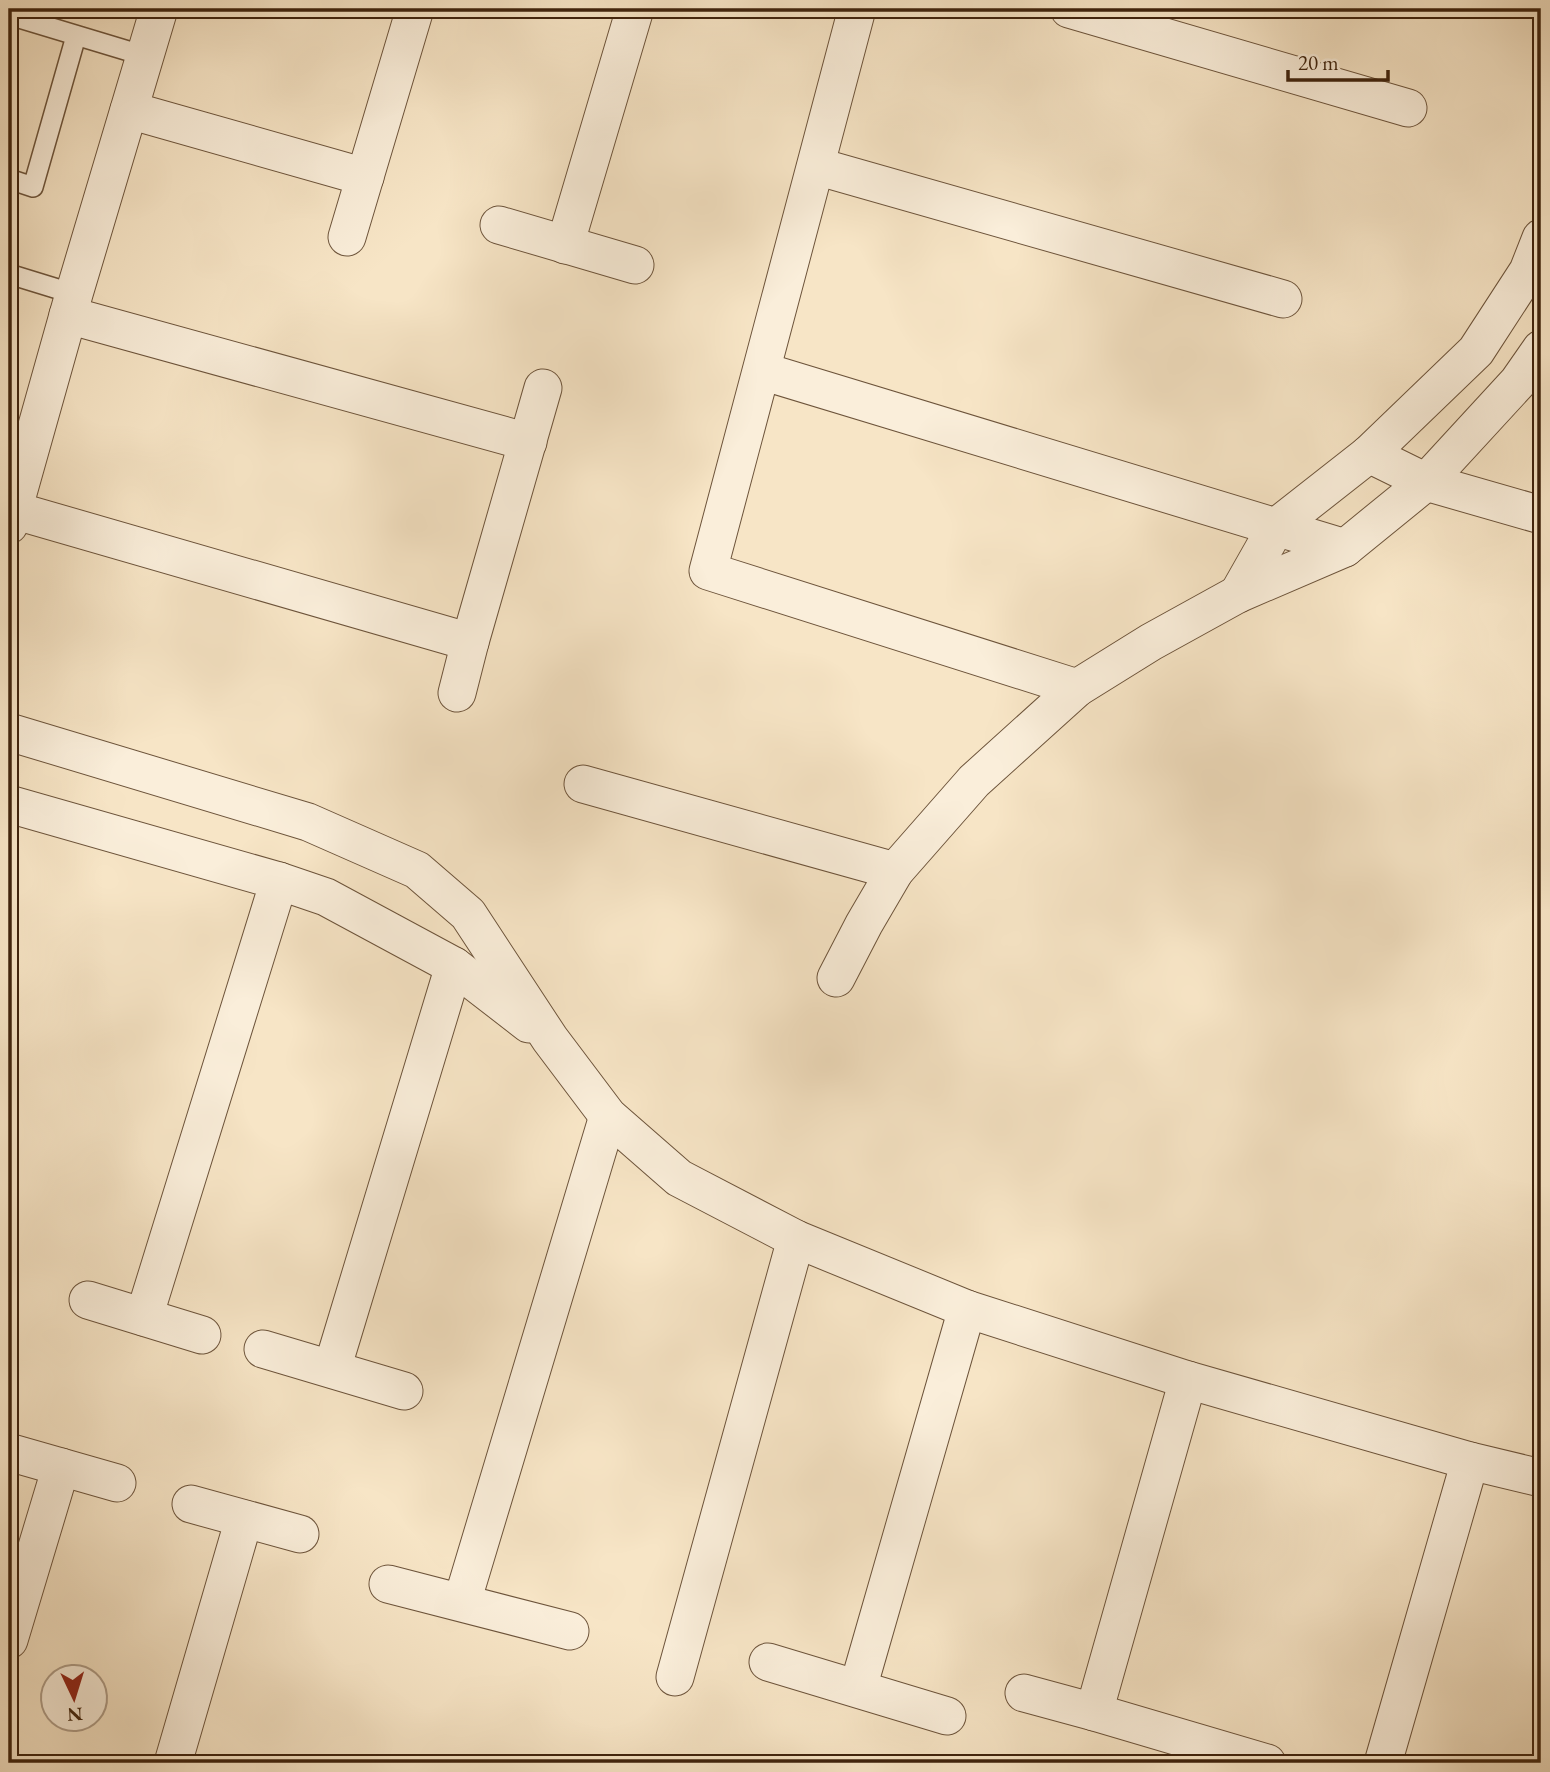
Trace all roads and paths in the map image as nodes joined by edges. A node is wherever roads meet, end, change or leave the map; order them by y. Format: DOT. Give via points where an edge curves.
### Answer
graph roads {
  1 [pos="159,9"];
  2 [pos="415,9"];
  3 [pos="635,9"];
  4 [pos="857,9"];
  5 [pos="1069,9"];
  6 [pos="9,15"];
  7 [pos="76,36"];
  8 [pos="145,56"];
  9 [pos="1408,108"];
  10 [pos="129,110"];
  11 [pos="816,166"];
  12 [pos="365,177"];
  13 [pos="9,179"];
  14 [pos="499,225"];
  15 [pos="347,237"];
  16 [pos="1541,238"];
  17 [pos="565,244"];
  18 [pos="635,265"];
  19 [pos="10,279"];
  20 [pos="1283,299"];
  21 [pos="71,304"];
  22 [pos="1541,349"];
  23 [pos="762,371"];
  24 [pos="543,388"];
  25 [pos="528,442"];
  26 [pos="1369,454"];
  27 [pos="1426,482"];
  28 [pos="1541,515"];
  29 [pos="11,517"];
  30 [pos="1276,527"];
  31 [pos="1345,548"];
  32 [pos="1238,594"];
  33 [pos="470,642"];
  34 [pos="1077,688"];
  35 [pos="457,693"];
  36 [pos="9,732"];
  37 [pos="583,784"];
  38 [pos="9,804"];
  39 [pos="895,871"];
  40 [pos="279,881"];
  41 [pos="454,966"];
  42 [pos="836,978"];
  43 [pos="550,1039"];
  44 [pos="608,1116"];
  45 [pos="796,1239"];
  46 [pos="88,1300"];
  47 [pos="967,1310"];
  48 [pos="144,1317"];
  49 [pos="202,1335"];
  50 [pos="263,1349"];
  51 [pos="332,1369"];
  52 [pos="1188,1380"];
  53 [pos="404,1391"];
  54 [pos="12,1453"];
  55 [pos="1470,1461"];
  56 [pos="61,1467"];
  57 [pos="1541,1478"];
  58 [pos="117,1483"];
  59 [pos="191,1504"];
  60 [pos="244,1519"];
  61 [pos="300,1534"];
  62 [pos="388,1584"];
  63 [pos="462,1602"];
  64 [pos="570,1631"];
  65 [pos="9,1640"];
  66 [pos="768,1662"];
  67 [pos="675,1677"];
  68 [pos="858,1688"];
  69 [pos="1024,1693"];
  70 [pos="1094,1712"];
  71 [pos="947,1716"];
  72 [pos="173,1763"];
  73 [pos="1268,1763"];
  74 [pos="1383,1763"];
  1 -- 8 [label="street"];
  2 -- 12 [label="street"];
  3 -- 17 [label="street"];
  4 -- 11 [label="street"];
  5 -- 9 [label="street"];
  6 -- 7 [label="lane"];
  7 -- 8 [label="lane"];
  7 -- 13 [label="lane" via="33,187"];
  8 -- 10 [label="street"];
  10 -- 12 [label="street"];
  10 -- 21 [label="street"];
  11 -- 20 [label="street"];
  11 -- 23 [label="street"];
  12 -- 15 [label="street"];
  14 -- 17 [label="street"];
  16 -- 26 [label="street" via="1528,271 1476,351"];
  17 -- 18 [label="street"];
  19 -- 21 [label="lane"];
  21 -- 25 [label="street"];
  21 -- 29 [label="street"];
  22 -- 27 [label="street" via="1518,382"];
  23 -- 30 [label="street"];
  23 -- 34 [label="street" via="708,570"];
  24 -- 25 [label="street"];
  25 -- 33 [label="street"];
  26 -- 27 [label="street"];
  26 -- 30 [label="street"];
  27 -- 28 [label="street"];
  27 -- 31 [label="street"];
  29 -- 33 [label="street"];
  30 -- 31 [label="street"];
  30 -- 32 [label="street"];
  31 -- 32 [label="street"];
  32 -- 34 [label="street"];
  33 -- 35 [label="street"];
  34 -- 39 [label="street" via="974,781"];
  36 -- 43 [label="street" via="308,822 417,870 468,914"];
  37 -- 39 [label="street"];
  38 -- 40 [label="street"];
  39 -- 42 [label="street"];
  40 -- 41 [label="street" via="326,897"];
  40 -- 48 [label="street"];
  41 -- 43 [label="street"];
  41 -- 51 [label="street"];
  43 -- 44 [label="street"];
  44 -- 45 [label="street" via="679,1178"];
  44 -- 63 [label="street"];
  45 -- 47 [label="street"];
  45 -- 67 [label="street"];
  46 -- 48 [label="street"];
  47 -- 52 [label="street"];
  47 -- 68 [label="street"];
  48 -- 49 [label="street"];
  50 -- 51 [label="street"];
  51 -- 53 [label="street"];
  52 -- 55 [label="street"];
  52 -- 70 [label="street"];
  54 -- 56 [label="street"];
  55 -- 57 [label="street"];
  55 -- 74 [label="street"];
  56 -- 58 [label="street"];
  56 -- 65 [label="street"];
  59 -- 60 [label="street"];
  60 -- 61 [label="street"];
  60 -- 72 [label="street"];
  62 -- 63 [label="street"];
  63 -- 64 [label="street"];
  66 -- 68 [label="street"];
  68 -- 71 [label="street"];
  69 -- 70 [label="street"];
  70 -- 73 [label="street"];
}
